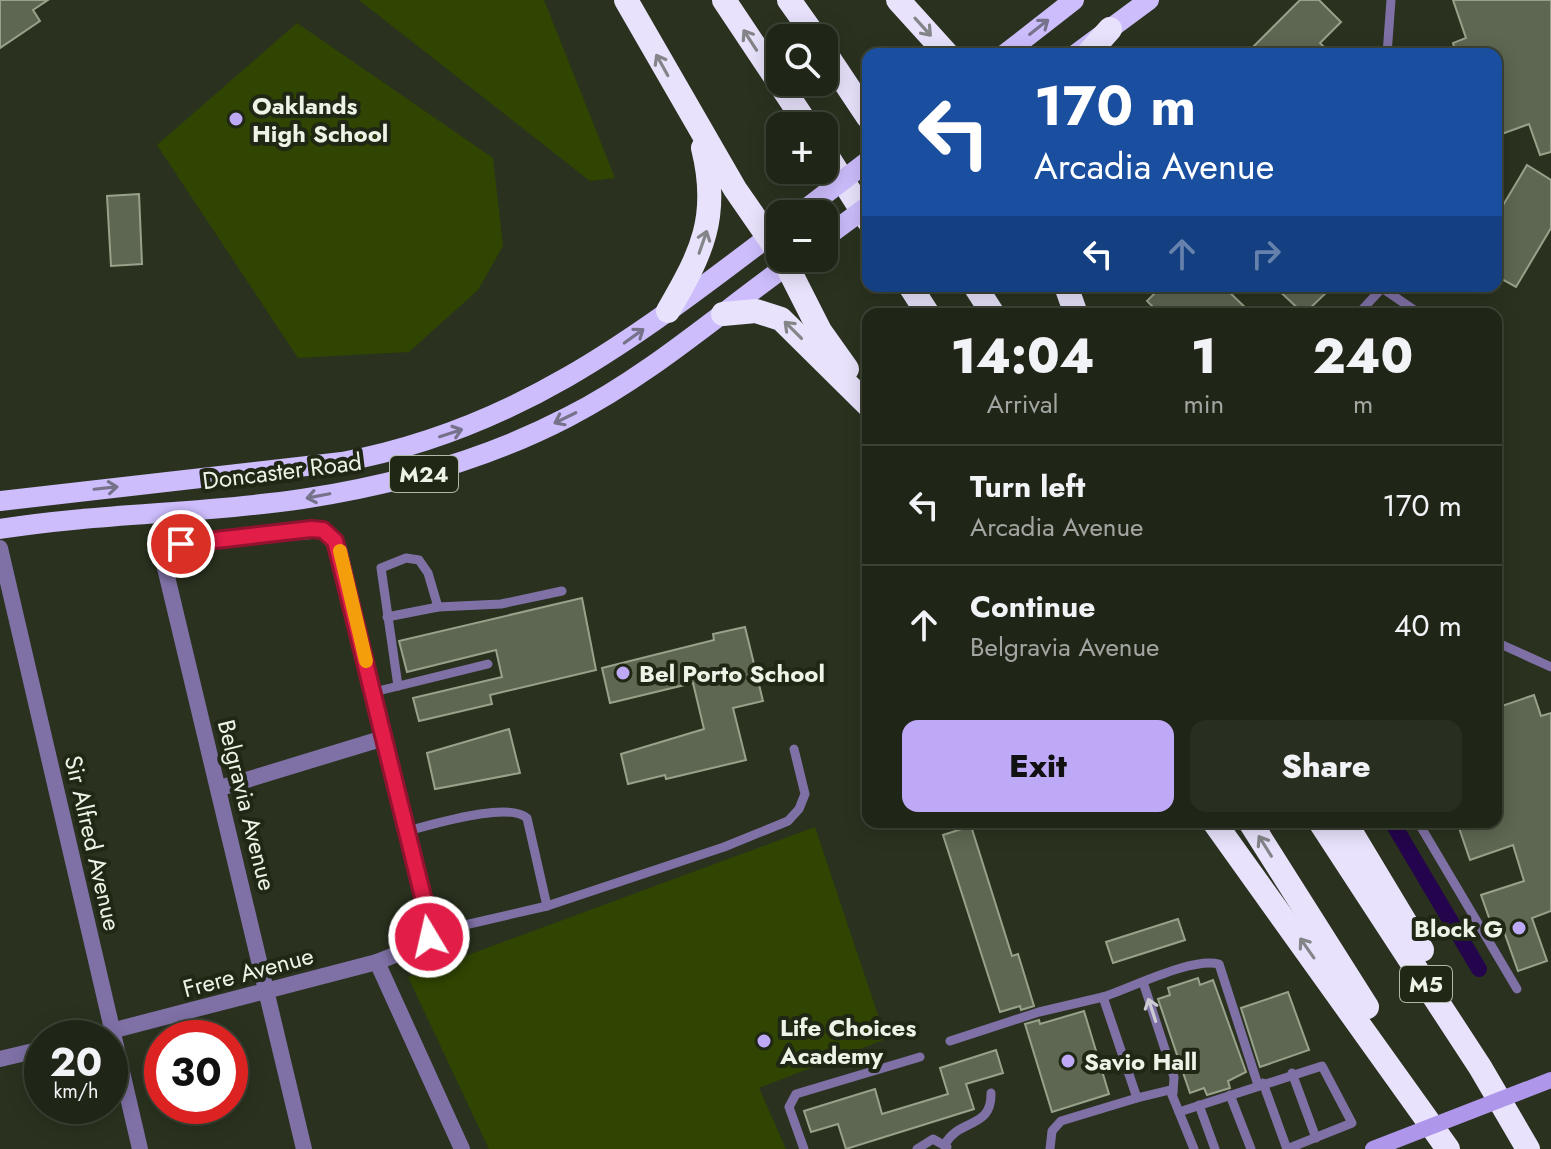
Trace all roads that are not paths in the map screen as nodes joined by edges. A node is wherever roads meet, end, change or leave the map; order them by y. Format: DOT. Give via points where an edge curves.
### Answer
graph roads {
  1 [pos="626,0"];
  2 [pos="724,0"];
  3 [pos="789,0"];
  4 [pos="898,0"];
  5 [pos="1074,0"];
  6 [pos="1149,0"];
  7 [pos="1391,0"];
  8 [pos="806,24"];
  9 [pos="1110,29"];
  10 [pos="942,48"];
  11 [pos="1013,48"];
  12 [pos="1084,48"];
  13 [pos="1093,48"];
  14 [pos="1387,48"];
  15 [pos="838,72"];
  16 [pos="862,108"];
  17 [pos="799,112"];
  18 [pos="699,130"];
  19 [pos="862,166"];
  20 [pos="838,173"];
  21 [pos="816,200"];
  22 [pos="862,210"];
  23 [pos="862,211"];
  24 [pos="766,226"];
  25 [pos="838,228"];
  26 [pos="766,259"];
  27 [pos="766,268"];
  28 [pos="793,272"];
  29 [pos="1378,292"];
  30 [pos="1390,292"];
  31 [pos="1364,308"];
  32 [pos="1412,308"];
  33 [pos="668,311"];
  34 [pos="723,314"];
  35 [pos="862,389"];
  36 [pos="862,399"];
  37 [pos="0,501"];
  38 [pos="0,529"];
  39 [pos="0,548"];
  40 [pos="562,591"];
  41 [pos="438,607"];
  42 [pos="387,617"];
  43 [pos="1502,645"];
  44 [pos="488,664"];
  45 [pos="1551,667"];
  46 [pos="398,686"];
  47 [pos="374,692"];
  48 [pos="384,738"];
  49 [pos="794,749"];
  50 [pos="220,788"];
  51 [pos="1218,828"];
  52 [pos="1254,828"];
  53 [pos="1324,828"];
  54 [pos="1349,828"];
  55 [pos="1422,828"];
  56 [pos="407,831"];
  57 [pos="547,906"];
  58 [pos="426,940"];
  59 [pos="377,962"];
  60 [pos="1143,982"];
  61 [pos="1517,989"];
  62 [pos="267,993"];
  63 [pos="1103,997"];
  64 [pos="109,1020"];
  65 [pos="128,1027"];
  66 [pos="950,1041"];
  67 [pos="24,1053"];
  68 [pos="920,1057"];
  69 [pos="0,1059"];
  70 [pos="1480,1067"];
  71 [pos="1292,1073"];
  72 [pos="1551,1080"];
  73 [pos="1260,1084"];
  74 [pos="991,1093"];
  75 [pos="1173,1093"];
  76 [pos="1230,1095"];
  77 [pos="128,1098"];
  78 [pos="1137,1098"];
  79 [pos="1199,1105"];
  80 [pos="1179,1112"];
  81 [pos="1316,1138"];
  82 [pos="947,1146"];
  83 [pos="140,1149"];
  84 [pos="304,1149"];
  85 [pos="462,1149"];
  86 [pos="804,1149"];
  87 [pos="917,1149"];
  88 [pos="1050,1149"];
  89 [pos="1194,1149"];
  90 [pos="1215,1149"];
  91 [pos="1251,1149"];
  92 [pos="1287,1149"];
  93 [pos="1373,1149"];
  94 [pos="1448,1149"];
  95 [pos="1454,1149"];
  96 [pos="1528,1149"];
  18 -- 1 [label="highway, one-way"];
  17 -- 2 [label="highway, one-way"];
  3 -- 8 [label="highway"];
  4 -- 10 [label="highway, one-way"];
  11 -- 5 [label="main road, one-way"];
  6 -- 9 [label="main road"];
  7 -- 14 [label="lane"];
  9 -- 12 [label="main road"];
  9 -- 13 [label="highway"];
  15 -- 16 [label="highway"];
  18 -- 24 [label="highway"];
  33 -- 18 [label="highway, one-way" via="700,254 708,228 709,182"];
  19 -- 21 [label="main road, bridge"];
  20 -- 23 [label="highway"];
  22 -- 25 [label="main road, bridge"];
  26 -- 33 [label="main road, Doncaster Road / M24"];
  27 -- 34 [label="main road, Doncaster Road / M24"];
  28 -- 35 [label="highway" via="820,331"];
  29 -- 31 [label="lane"];
  30 -- 32 [label="lane"];
  37 -- 33 [label="main road, Doncaster Road / M24, one-way" via="342,462 411,446 474,426 551,389"];
  36 -- 34 [label="highway, one-way" via="781,319 756,311"];
  34 -- 38 [label="main road, Doncaster Road / M24, one-way" via="633,380 567,418 482,455 408,478 300,499"];
  39 -- 64 [label="street, Sir Alfred Avenue"];
  40 -- 41 [label="lane" via="501,604"];
  41 -- 42 [label="lane"];
  41 -- 42 [label="lane" via="424,565 406,558 381,568"];
  42 -- 46 [label="lane"];
  43 -- 45 [label="lane"];
  44 -- 46 [label="lane"];
  46 -- 47 [label="lane"];
  47 -- 48 [label="street, Belgravia Avenue"];
  47 -- 50 [label="street, Belgravia Avenue" via="335,541 318,529 181,544 169,552 165,568"];
  48 -- 50 [label="street"];
  48 -- 56 [label="street, Belgravia Avenue"];
  49 -- 57 [label="lane" via="805,794 788,821"];
  50 -- 62 [label="street, Belgravia Avenue"];
  94 -- 51 [label="highway, one-way"];
  95 -- 52 [label="highway, M5, one-way"];
  53 -- 70 [label="highway, M5"];
  54 -- 70 [label="highway" via="1428,960"];
  55 -- 61 [label="lane"];
  56 -- 57 [label="lane" via="502,811 524,814"];
  56 -- 58 [label="street, Belgravia Avenue"];
  57 -- 58 [label="lane"];
  58 -- 59 [label="street, Frere Avenue"];
  59 -- 62 [label="street, Frere Avenue"];
  59 -- 85 [label="street"];
  60 -- 63 [label="lane"];
  60 -- 73 [label="lane" via="1219,964"];
  75 -- 60 [label="lane, one-way" via="1174,1077"];
  62 -- 65 [label="street, Frere Avenue"];
  62 -- 84 [label="street, Belgravia Avenue"];
  63 -- 66 [label="lane"];
  63 -- 78 [label="lane"];
  67 -- 69 [label="street"];
  68 -- 86 [label="lane" via="796,1094 789,1107"];
  70 -- 96 [label="highway, M5"];
  71 -- 73 [label="lane"];
  71 -- 81 [label="lane"];
  71 -- 81 [label="lane" via="1322,1066 1352,1120"];
  72 -- 93 [label="street, bridge"];
  73 -- 76 [label="lane"];
  73 -- 92 [label="lane"];
  74 -- 82 [label="lane" via="987,1115 960,1129"];
  75 -- 78 [label="lane" via="1166,1089"];
  75 -- 80 [label="lane"];
  76 -- 79 [label="lane"];
  76 -- 91 [label="lane"];
  77 -- 83 [label="street, Sir Alfred Avenue"];
  78 -- 88 [label="lane" via="1061,1121 1052,1131"];
  79 -- 80 [label="lane"];
  79 -- 90 [label="lane"];
  80 -- 89 [label="lane"];
  81 -- 92 [label="lane"];
  82 -- 87 [label="lane" via="933,1139"];
}
